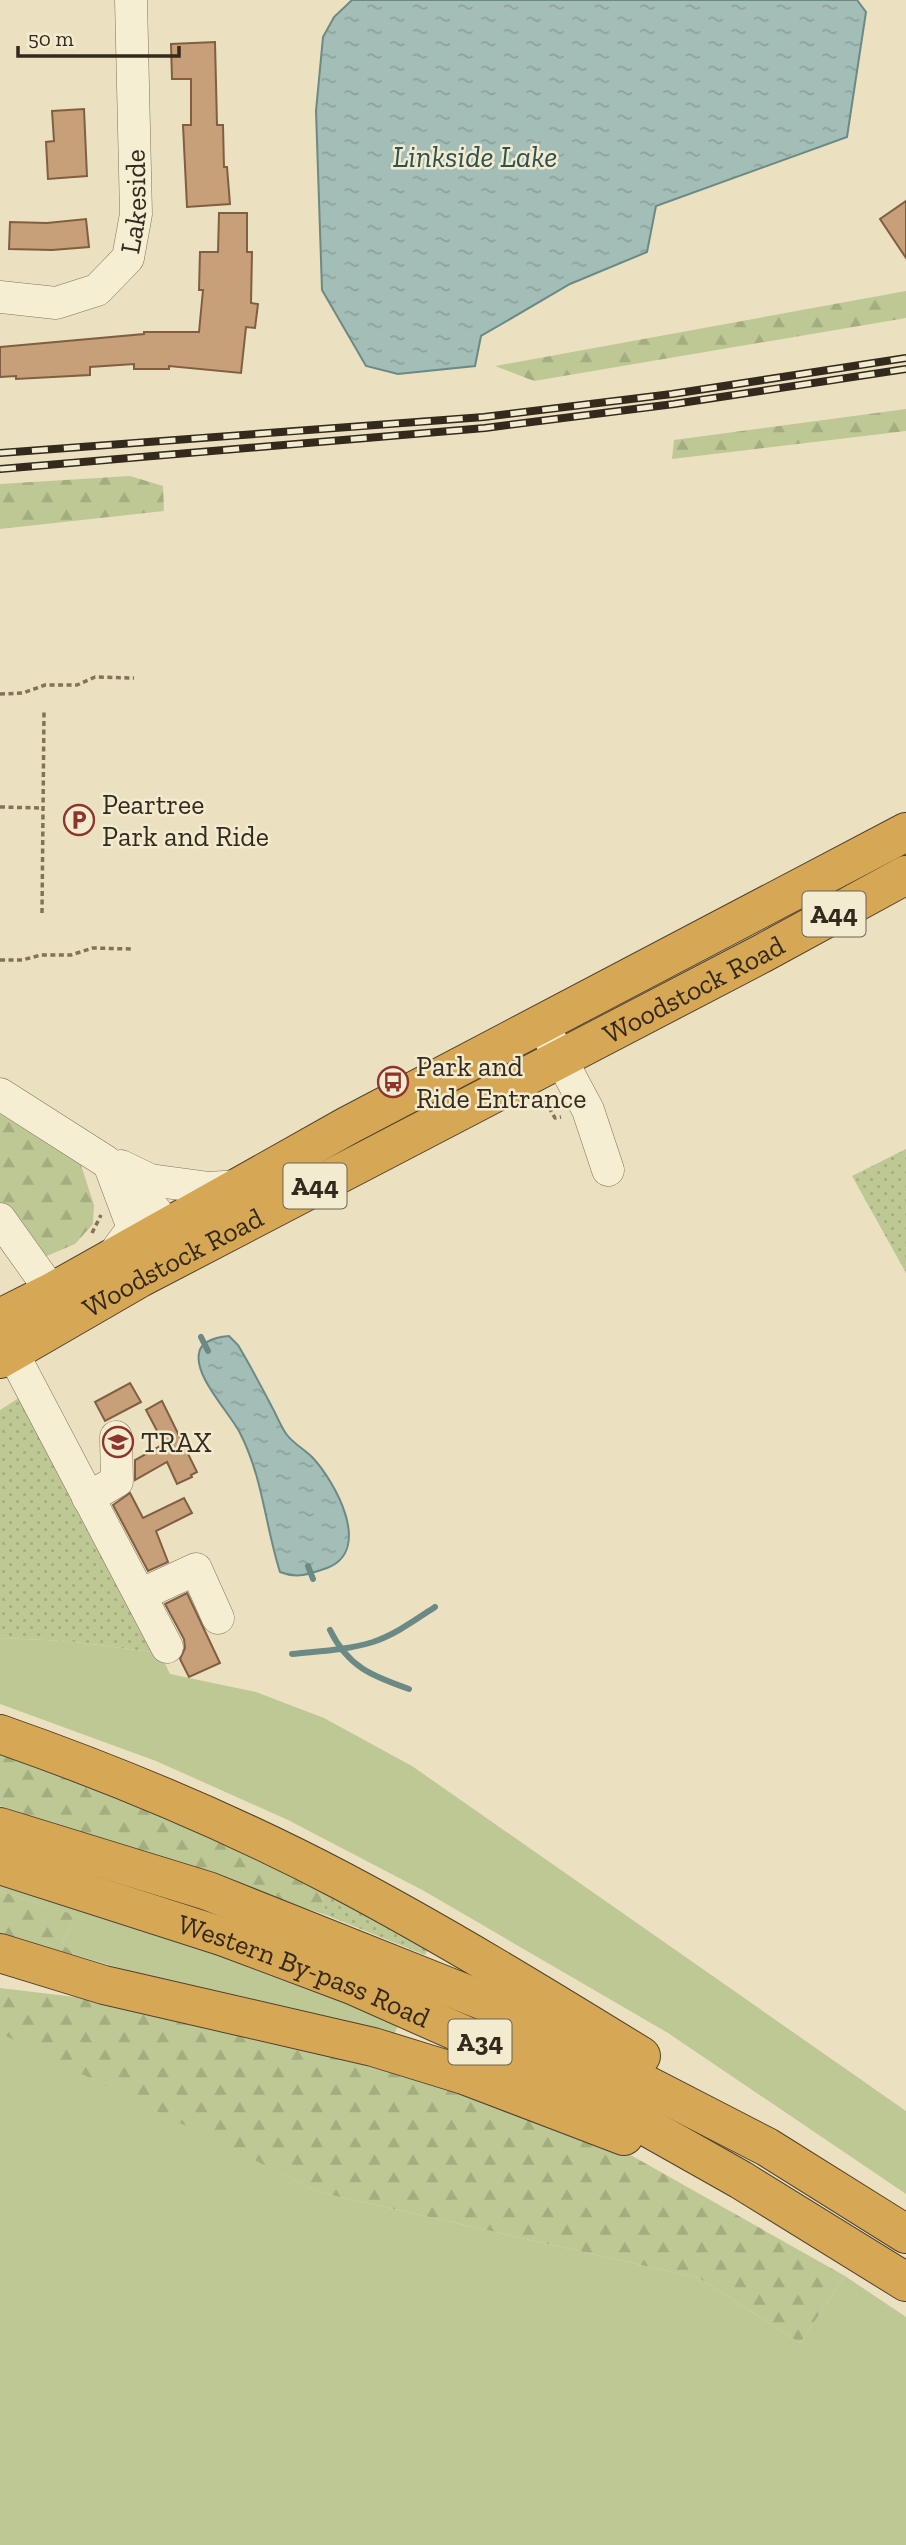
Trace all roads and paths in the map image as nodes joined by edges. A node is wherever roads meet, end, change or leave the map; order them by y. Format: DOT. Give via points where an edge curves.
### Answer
graph roads {
  1 [pos="131,0"];
  2 [pos="0,297"];
  3 [pos="134,677"];
  4 [pos="0,694"];
  5 [pos="44,712"];
  6 [pos="0,807"];
  7 [pos="43,808"];
  8 [pos="906,832"];
  9 [pos="906,875"];
  10 [pos="906,890"];
  11 [pos="42,913"];
  12 [pos="131,949"];
  13 [pos="763,953"];
  14 [pos="672,955"];
  15 [pos="0,960"];
  16 [pos="533,1028"];
  17 [pos="549,1074"];
  18 [pos="0,1094"];
  19 [pos="570,1116"];
  20 [pos="441,1120"];
  21 [pos="322,1140"];
  22 [pos="100,1159"];
  23 [pos="239,1186"];
  24 [pos="0,1219"];
  25 [pos="179,1240"];
  26 [pos="125,1268"];
  27 [pos="52,1292"];
  28 [pos="4,1343"];
  29 [pos="116,1437"];
  30 [pos="88,1498"];
  31 [pos="140,1595"];
  32 [pos="218,1618"];
  33 [pos="167,1647"];
  34 [pos="0,1734"];
  35 [pos="13,1850"];
  36 [pos="0,1953"];
  37 [pos="0,1973"];
  38 [pos="104,1984"];
  39 [pos="767,2147"];
  40 [pos="741,2180"];
  41 [pos="906,2234"];
  42 [pos="906,2282"];
  1 -- 2 [label="street, Lakeside" via="136,214 128,258 97,290 56,303"];
  3 -- 4 [label="path" via="95,677 77,685 45,685 23,693"];
  5 -- 7 [label="path"];
  6 -- 7 [label="path"];
  7 -- 11 [label="path"];
  8 -- 14 [label="highway, Woodstock Road / A44"];
  9 -- 13 [label="highway, Woodstock Road / A44"];
  10 -- 13 [label="street" via="839,928"];
  12 -- 15 [label="path" via="93,948 71,955"];
  13 -- 17 [label="highway, Woodstock Road / A44"];
  14 -- 16 [label="highway, Woodstock Road / A44"];
  14 -- 21 [label="street" via="540,1011 364,1103"];
  16 -- 17 [label="street"];
  16 -- 21 [label="highway, Woodstock Road / A44"];
  17 -- 19 [label="street"];
  17 -- 19 [label="path" via="555,1118"];
  17 -- 19 [label="street" via="588,1110 608,1170"];
  17 -- 20 [label="highway, Woodstock Road / A44"];
  18 -- 22 [label="street"];
  20 -- 25 [label="highway, Woodstock Road / A44"];
  20 -- 26 [label="street" via="404,1150 198,1261"];
  21 -- 23 [label="highway, A44"];
  22 -- 23 [label="street" via="150,1180 209,1188"];
  22 -- 25 [label="street" via="145,1198"];
  22 -- 26 [label="street" via="133,1228"];
  23 -- 25 [label="highway, A44"];
  24 -- 27 [label="street"];
  25 -- 26 [label="highway, Woodstock Road / A44"];
  26 -- 27 [label="highway, Woodstock Road / A44"];
  26 -- 28 [label="highway, Woodstock Road / A44"];
  27 -- 28 [label="highway, Woodstock Road / A44"];
  28 -- 30 [label="street"];
  29 -- 30 [label="street" via="117,1481"];
  30 -- 31 [label="street"];
  31 -- 32 [label="street" via="195,1569"];
  31 -- 33 [label="street"];
  34 -- 39 [label="highway" via="90,1766 258,1839 341,1881 642,2056"];
  35 -- 39 [label="highway, Western By-pass Road / A34" via="208,1891 284,1920 484,2001"];
  35 -- 40 [label="highway, Western By-pass Road / A34" via="352,1985 569,2083"];
  36 -- 38 [label="highway"];
  37 -- 38 [label="highway"];
  38 -- 40 [label="highway" via="386,2051 464,2075"];
  39 -- 41 [label="highway, Western By-pass Road / A34"];
  40 -- 42 [label="highway, Western By-pass Road / A34"];
}
